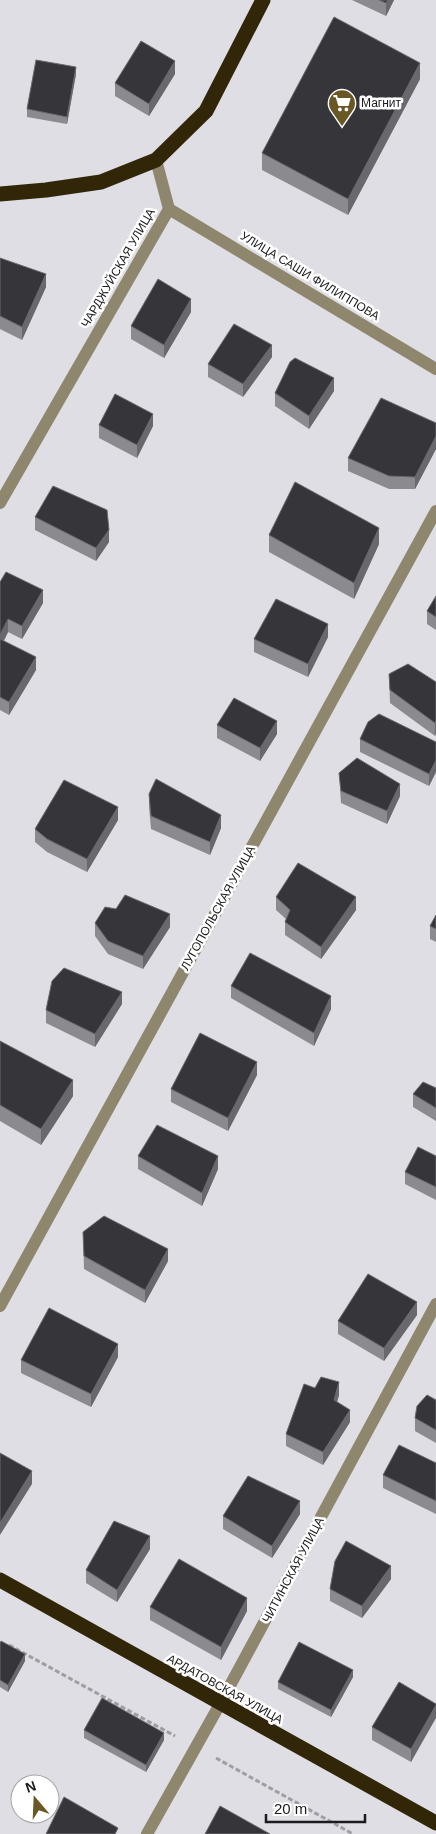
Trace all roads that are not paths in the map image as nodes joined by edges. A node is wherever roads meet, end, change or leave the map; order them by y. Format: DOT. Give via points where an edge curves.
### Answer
graph roads {
  1 [pos="262,0"];
  2 [pos="156,160"];
  3 [pos="0,194"];
  4 [pos="169,210"];
  5 [pos="436,369"];
  6 [pos="0,503"];
  7 [pos="436,511"];
  8 [pos="436,1304"];
  9 [pos="0,1306"];
  10 [pos="0,1580"];
  11 [pos="220,1704"];
  12 [pos="436,1823"];
  13 [pos="148,1834"];
  1 -- 2 [label="highway" via="206,111"];
  2 -- 3 [label="highway" via="100,182"];
  2 -- 4 [label="street, ЧАРДЖУЙСКАЯ УЛИЦА"];
  4 -- 5 [label="street, УЛИЦА САШИ ФИЛИППОВА"];
  4 -- 6 [label="street, ЧАРДЖУЙСКАЯ УЛИЦА"];
  7 -- 9 [label="street, ЛУГОПОЛЬСКАЯ УЛИЦА"];
  8 -- 11 [label="street, ЧИТИНСКАЯ УЛИЦА"];
  10 -- 11 [label="highway, АРДАТОВСКАЯ УЛИЦА"];
  11 -- 12 [label="highway, АРДАТОВСКАЯ УЛИЦА"];
  11 -- 13 [label="street, ЧИТИНСКАЯ УЛИЦА"];
}
